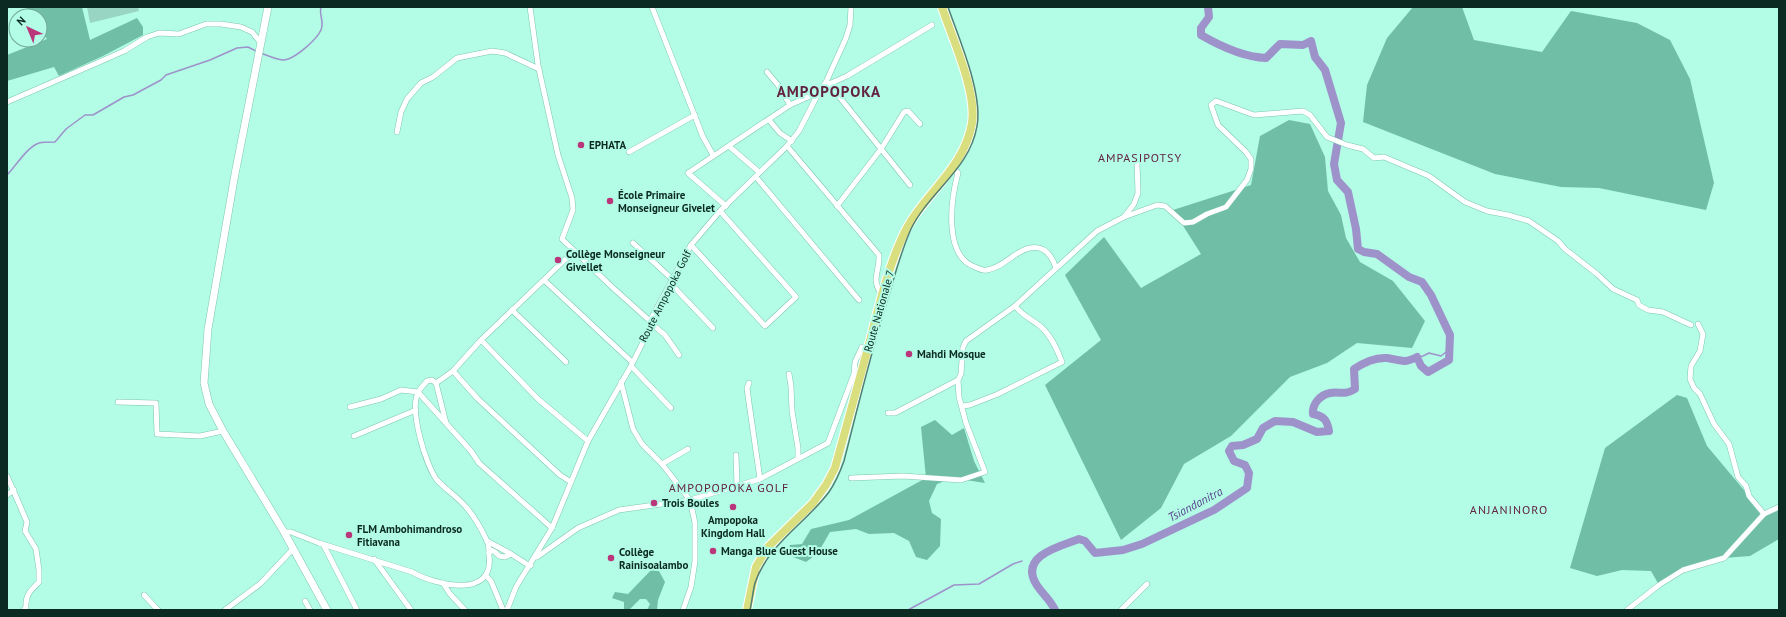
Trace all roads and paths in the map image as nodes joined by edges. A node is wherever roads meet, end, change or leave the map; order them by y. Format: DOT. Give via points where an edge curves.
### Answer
graph roads {
  1 [pos="268,7"];
  2 [pos="530,7"];
  3 [pos="652,7"];
  4 [pos="851,7"];
  5 [pos="942,7"];
  6 [pos="932,25"];
  7 [pos="259,50"];
  8 [pos="539,69"];
  9 [pos="767,72"];
  10 [pos="828,83"];
  11 [pos="819,92"];
  12 [pos="7,102"];
  13 [pos="790,105"];
  14 [pos="695,115"];
  15 [pos="769,120"];
  16 [pos="920,124"];
  17 [pos="397,132"];
  18 [pos="792,141"];
  19 [pos="787,146"];
  20 [pos="730,147"];
  21 [pos="881,149"];
  22 [pos="629,152"];
  23 [pos="713,155"];
  24 [pos="1137,162"];
  25 [pos="953,169"];
  26 [pos="759,172"];
  27 [pos="756,177"];
  28 [pos="910,185"];
  29 [pos="726,206"];
  30 [pos="837,206"];
  31 [pos="720,210"];
  32 [pos="1124,217"];
  33 [pos="633,243"];
  34 [pos="691,245"];
  35 [pos="574,251"];
  36 [pos="1056,268"];
  37 [pos="544,280"];
  38 [pos="672,282"];
  39 [pos="883,295"];
  40 [pos="859,300"];
  41 [pos="1015,306"];
  42 [pos="512,310"];
  43 [pos="651,323"];
  44 [pos="1698,324"];
  45 [pos="1691,325"];
  46 [pos="713,328"];
  47 [pos="481,340"];
  48 [pos="868,347"];
  49 [pos="679,355"];
  50 [pos="566,362"];
  51 [pos="631,364"];
  52 [pos="453,371"];
  53 [pos="789,374"];
  54 [pos="958,380"];
  55 [pos="621,382"];
  56 [pos="436,383"];
  57 [pos="748,383"];
  58 [pos="418,392"];
  59 [pos="118,402"];
  60 [pos="963,406"];
  61 [pos="350,407"];
  62 [pos="671,408"];
  63 [pos="416,410"];
  64 [pos="888,413"];
  65 [pos="446,423"];
  66 [pos="223,431"];
  67 [pos="354,436"];
  68 [pos="588,441"];
  69 [pos="688,449"];
  70 [pos="736,455"];
  71 [pos="798,458"];
  72 [pos="662,464"];
  73 [pos="7,476"];
  74 [pos="851,478"];
  75 [pos="760,479"];
  76 [pos="571,482"];
  77 [pos="737,486"];
  78 [pos="14,490"];
  79 [pos="7,495"];
  80 [pos="690,500"];
  81 [pos="1779,507"];
  82 [pos="1764,514"];
  83 [pos="552,528"];
  84 [pos="284,532"];
  85 [pos="487,541"];
  86 [pos="323,544"];
  87 [pos="293,549"];
  88 [pos="489,553"];
  89 [pos="512,554"];
  90 [pos="374,559"];
  91 [pos="530,566"];
  92 [pos="486,576"];
  93 [pos="443,583"];
  94 [pos="1147,584"];
  95 [pos="144,595"];
  96 [pos="305,601"];
  97 [pos="24,610"];
  98 [pos="158,610"];
  99 [pos="224,610"];
  100 [pos="310,610"];
  101 [pos="327,610"];
  102 [pos="357,610"];
  103 [pos="411,610"];
  104 [pos="464,610"];
  105 [pos="503,610"];
  106 [pos="507,610"];
  107 [pos="682,610"];
  108 [pos="747,610"];
  109 [pos="1121,610"];
  110 [pos="1627,610"];
  1 -- 7 [label="street"];
  2 -- 8 [label="street"];
  3 -- 14 [label="street"];
  4 -- 10 [label="street, Route Ampopoka Golf" via="850,25"];
  5 -- 25 [label="main road, Route Nationale 7" via="967,80 972,107 969,135"];
  6 -- 10 [label="street" via="847,76"];
  7 -- 12 [label="street" via="252,32 241,27 206,24 179,34 159,33"];
  7 -- 66 [label="street" via="235,174 204,365 204,383 210,404"];
  8 -- 17 [label="street" via="505,53 492,52 457,58 421,83 406,99"];
  8 -- 35 [label="street" via="558,155 572,198 573,210 562,239"];
  9 -- 13 [label="street"];
  10 -- 11 [label="street, Route Ampopoka Golf"];
  10 -- 21 [label="street"];
  11 -- 13 [label="street"];
  11 -- 18 [label="street, Route Ampopoka Golf"];
  13 -- 15 [label="street"];
  14 -- 22 [label="street"];
  14 -- 23 [label="street"];
  15 -- 18 [label="street" via="780,133"];
  15 -- 20 [label="street"];
  16 -- 21 [label="street" via="908,111 904,112"];
  18 -- 19 [label="street, Route Ampopoka Golf"];
  19 -- 26 [label="street, Route Ampopoka Golf"];
  19 -- 30 [label="street"];
  20 -- 23 [label="street"];
  20 -- 26 [label="street"];
  21 -- 28 [label="street"];
  21 -- 30 [label="street"];
  23 -- 29 [label="street" via="688,173"];
  24 -- 32 [label="street" via="1138,193 1134,204"];
  25 -- 36 [label="street" via="958,173 951,219 956,247 961,258 985,271 1001,266 1014,255 1030,248 1045,250"];
  25 -- 39 [label="main road, Route Nationale 7" via="911,219"];
  26 -- 27 [label="street, Route Ampopoka Golf"];
  27 -- 29 [label="street, Route Ampopoka Golf"];
  27 -- 40 [label="street"];
  29 -- 31 [label="street, Route Ampopoka Golf"];
  30 -- 39 [label="street" via="879,255 876,287"];
  31 -- 34 [label="street, Route Ampopoka Golf"];
  31 -- 34 [label="street" via="796,297 765,326"];
  32 -- 36 [label="street" via="1097,231"];
  32 -- 45 [label="street" via="1157,205 1165,206 1184,223 1192,222 1226,207 1235,197 1247,180 1251,159 1218,125 1211,105 1216,101 1254,115 1303,111 1310,115 1327,137 1347,146 1363,149 1374,158 1384,157 1429,176 1465,202 1487,211 1528,221 1558,241 1613,288 1638,300 1639,305 1648,310 1663,312"];
  33 -- 38 [label="street"];
  34 -- 38 [label="street, Route Ampopoka Golf"];
  35 -- 37 [label="street"];
  35 -- 43 [label="street"];
  36 -- 41 [label="street"];
  37 -- 42 [label="street"];
  37 -- 51 [label="street"];
  38 -- 43 [label="street, Route Ampopoka Golf"];
  38 -- 46 [label="street"];
  39 -- 48 [label="main road, Route Nationale 7"];
  41 -- 54 [label="street" via="966,340"];
  41 -- 60 [label="street" via="1048,335 1062,362 998,394"];
  42 -- 47 [label="street"];
  42 -- 50 [label="street"];
  43 -- 49 [label="street" via="665,335"];
  43 -- 51 [label="street, Route Ampopoka Golf"];
  44 -- 82 [label="street" via="1703,334 1700,351 1691,366 1690,379 1714,424 1729,444 1738,477"];
  47 -- 52 [label="street"];
  47 -- 68 [label="street" via="538,399"];
  48 -- 71 [label="street" via="862,347 855,362 854,374 828,443"];
  48 -- 108 [label="main road, Route Nationale 7" via="835,468 813,503 767,548 756,567"];
  51 -- 55 [label="street, Route Ampopoka Golf"];
  51 -- 62 [label="street"];
  52 -- 56 [label="street"];
  52 -- 76 [label="street" via="478,399 560,475"];
  53 -- 71 [label="street"];
  54 -- 60 [label="street" via="959,398"];
  54 -- 64 [label="street" via="895,413"];
  55 -- 68 [label="street, Route Ampopoka Golf"];
  55 -- 72 [label="street" via="633,429 642,444"];
  56 -- 58 [label="street" via="432,380 427,381"];
  56 -- 65 [label="street"];
  57 -- 75 [label="street"];
  58 -- 61 [label="street" via="401,390"];
  58 -- 63 [label="street"];
  58 -- 65 [label="street"];
  59 -- 66 [label="street" via="156,403 157,434 200,436"];
  60 -- 74 [label="street" via="966,423 985,472 961,480 903,476"];
  63 -- 67 [label="street"];
  63 -- 85 [label="street" via="421,442 436,479 466,506"];
  65 -- 83 [label="street" via="471,450 479,463"];
  66 -- 84 [label="street"];
  68 -- 76 [label="street, Route Ampopoka Golf"];
  69 -- 72 [label="street"];
  70 -- 77 [label="street"];
  71 -- 75 [label="street"];
  72 -- 80 [label="street"];
  73 -- 78 [label="street"];
  75 -- 77 [label="street"];
  76 -- 83 [label="street, Route Ampopoka Golf"];
  77 -- 80 [label="street"];
  78 -- 79 [label="street"];
  78 -- 97 [label="street" via="26,522 25,532 36,549 39,570 39,582 26,598"];
  80 -- 91 [label="street" via="619,510 578,528 545,550"];
  80 -- 107 [label="street" via="695,523 695,561 691,587"];
  81 -- 82 [label="street"];
  82 -- 110 [label="street" via="1724,558 1683,570"];
  83 -- 91 [label="street, Route Ampopoka Golf"];
  84 -- 86 [label="street" via="291,532"];
  84 -- 87 [label="street"];
  85 -- 88 [label="street"];
  85 -- 89 [label="street"];
  86 -- 90 [label="street"];
  86 -- 102 [label="street"];
  87 -- 99 [label="street" via="260,584"];
  87 -- 101 [label="street"];
  88 -- 89 [label="street" via="491,550 499,556 506,557"];
  88 -- 92 [label="street" via="491,566"];
  89 -- 91 [label="street"];
  90 -- 93 [label="street"];
  90 -- 103 [label="street"];
  91 -- 106 [label="street" via="516,587"];
  92 -- 93 [label="street" via="475,584"];
  92 -- 105 [label="street" via="491,581"];
  93 -- 104 [label="street"];
  94 -- 109 [label="street"];
  95 -- 98 [label="street"];
  96 -- 100 [label="street"];
}
